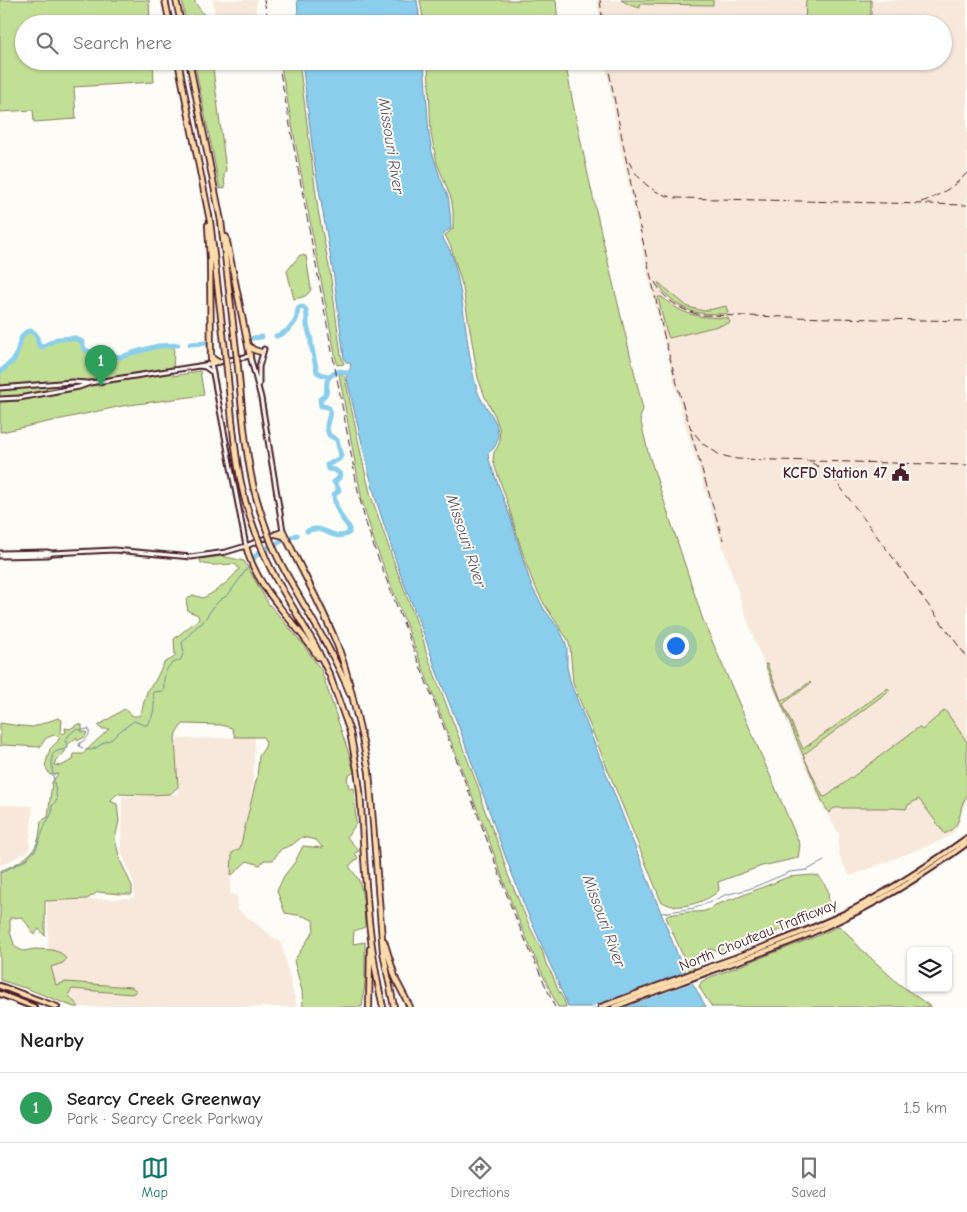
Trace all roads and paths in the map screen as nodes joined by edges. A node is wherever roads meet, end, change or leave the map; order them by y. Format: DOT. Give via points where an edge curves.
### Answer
graph roads {
  1 [pos="166,0"];
  2 [pos="176,0"];
  3 [pos="168,15"];
  4 [pos="179,15"];
  5 [pos="180,70"];
  6 [pos="191,70"];
  7 [pos="206,196"];
  8 [pos="223,231"];
  9 [pos="249,346"];
  10 [pos="262,350"];
  11 [pos="210,353"];
  12 [pos="250,356"];
  13 [pos="218,362"];
  14 [pos="211,363"];
  15 [pos="199,366"];
  16 [pos="213,373"];
  17 [pos="90,383"];
  18 [pos="0,388"];
  19 [pos="260,390"];
  20 [pos="0,399"];
  21 [pos="283,531"];
  22 [pos="276,534"];
  23 [pos="287,540"];
  24 [pos="246,546"];
  25 [pos="0,554"];
  26 [pos="330,676"];
  27 [pos="354,707"];
  28 [pos="967,838"];
  29 [pos="967,843"];
  30 [pos="875,900"];
  31 [pos="381,927"];
  32 [pos="370,930"];
  33 [pos="0,986"];
  34 [pos="0,994"];
  35 [pos="34,1007"];
  36 [pos="57,1007"];
  37 [pos="369,1007"];
  38 [pos="384,1007"];
  39 [pos="394,1007"];
  40 [pos="410,1007"];
  41 [pos="601,1007"];
  42 [pos="614,1007"];
  1 -- 3 [label="highway"];
  2 -- 4 [label="highway"];
  5 -- 7 [label="highway"];
  6 -- 8 [label="highway"];
  7 -- 11 [label="highway"];
  7 -- 26 [label="highway, bridge" via="237,460 244,495 267,561"];
  8 -- 9 [label="highway"];
  8 -- 27 [label="highway, bridge" via="246,445 257,502 270,542 334,659"];
  9 -- 10 [label="highway"];
  9 -- 12 [label="highway"];
  10 -- 19 [label="main road"];
  11 -- 13 [label="highway"];
  11 -- 14 [label="highway"];
  12 -- 13 [label="main road"];
  12 -- 19 [label="main road"];
  13 -- 14 [label="main road"];
  14 -- 15 [label="main road"];
  14 -- 16 [label="main road"];
  15 -- 16 [label="main road"];
  15 -- 17 [label="main road"];
  16 -- 24 [label="main road"];
  17 -- 18 [label="main road"];
  17 -- 20 [label="main road"];
  19 -- 21 [label="main road"];
  21 -- 22 [label="main road"];
  21 -- 23 [label="highway"];
  22 -- 23 [label="highway"];
  22 -- 24 [label="main road"];
  23 -- 27 [label="highway" via="336,641"];
  24 -- 25 [label="main road" via="191,557 114,550"];
  24 -- 26 [label="highway" via="267,590"];
  26 -- 32 [label="highway" via="350,732 357,769"];
  27 -- 31 [label="highway" via="369,772"];
  28 -- 30 [label="main road, North Chouteau Trafficway"];
  29 -- 30 [label="main road, North Chouteau Trafficway" via="916,878"];
  30 -- 41 [label="main road, North Chouteau Trafficway" via="798,934"];
  30 -- 42 [label="main road, North Chouteau Trafficway" via="800,938"];
  31 -- 39 [label="highway"];
  31 -- 40 [label="highway" via="396,980"];
  32 -- 37 [label="highway"];
  32 -- 38 [label="highway"];
  33 -- 36 [label="main road"];
  34 -- 35 [label="main road"];
}
